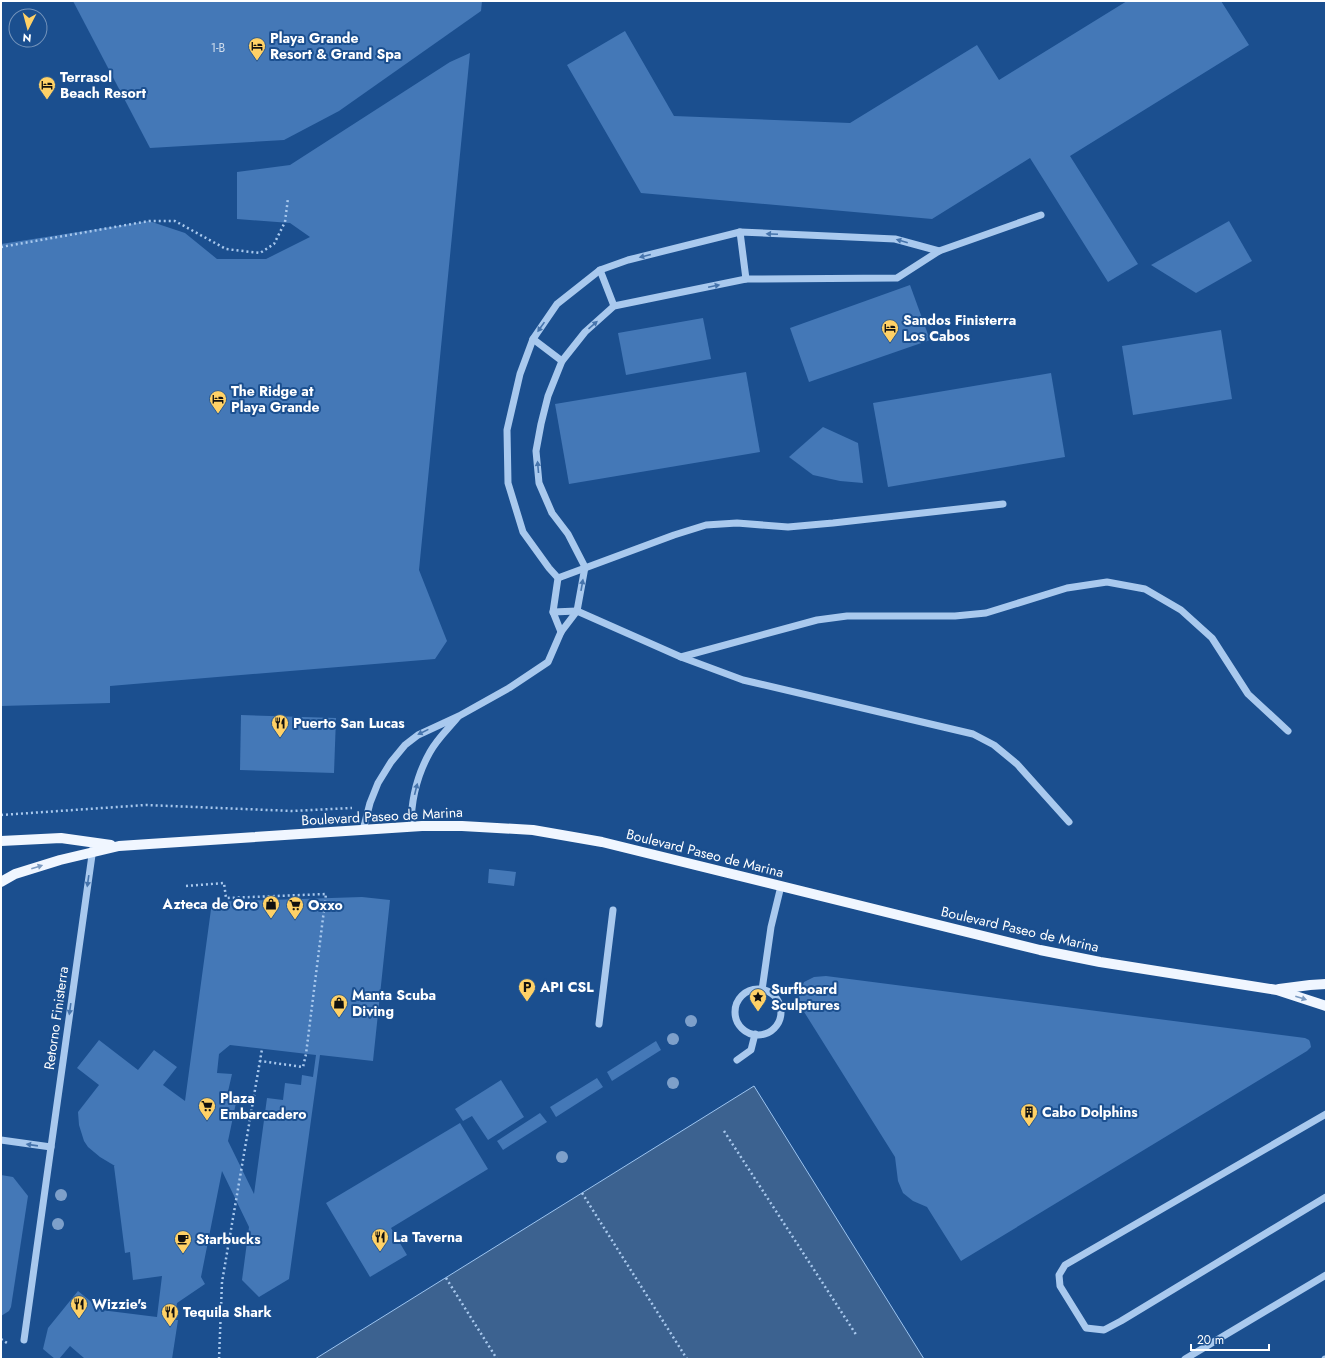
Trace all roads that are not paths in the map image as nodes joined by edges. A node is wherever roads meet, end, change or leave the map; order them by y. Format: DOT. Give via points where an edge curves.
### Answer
graph roads {
  1 [pos="1041,215"];
  2 [pos="740,232"];
  3 [pos="939,251"];
  4 [pos="600,270"];
  5 [pos="746,279"];
  6 [pos="614,306"];
  7 [pos="533,339"];
  8 [pos="562,361"];
  9 [pos="1003,504"];
  10 [pos="585,567"];
  11 [pos="558,578"];
  12 [pos="577,610"];
  13 [pos="553,612"];
  14 [pos="561,632"];
  15 [pos="681,657"];
  16 [pos="459,716"];
  17 [pos="1288,731"];
  18 [pos="1069,822"];
  19 [pos="411,827"];
  20 [pos="363,830"];
  21 [pos="1,841"];
  22 [pos="93,847"];
  23 [pos="1,882"];
  24 [pos="781,886"];
  25 [pos="613,910"];
  26 [pos="1326,984"];
  27 [pos="762,990"];
  28 [pos="1277,990"];
  29 [pos="1326,1006"];
  30 [pos="599,1024"];
  31 [pos="755,1034"];
  32 [pos="737,1060"];
  33 [pos="1326,1114"];
  34 [pos="1,1140"];
  35 [pos="51,1147"];
  36 [pos="1326,1197"];
  37 [pos="1326,1275"];
  38 [pos="24,1340"];
  39 [pos="1185,1359"];
  1 -- 3 [label="street"];
  3 -- 2 [label="street, one-way" via="895,239"];
  2 -- 4 [label="street, one-way" via="628,260"];
  2 -- 5 [label="street"];
  3 -- 5 [label="street" via="897,278"];
  4 -- 6 [label="street"];
  4 -- 7 [label="street, one-way" via="557,304"];
  6 -- 5 [label="street, one-way"];
  8 -- 6 [label="street, one-way" via="585,332"];
  7 -- 8 [label="street"];
  7 -- 11 [label="street" via="520,374 507,430 508,483 523,532"];
  10 -- 8 [label="street, one-way" via="568,534 552,513 539,483 536,451 541,424 548,396"];
  9 -- 10 [label="street" via="788,527 738,523 706,525"];
  10 -- 11 [label="street"];
  12 -- 10 [label="street, one-way"];
  11 -- 13 [label="street"];
  12 -- 13 [label="street"];
  12 -- 14 [label="street"];
  12 -- 15 [label="street"];
  13 -- 14 [label="street"];
  14 -- 16 [label="street" via="548,662"];
  15 -- 17 [label="street" via="816,620 847,616 955,616 986,613 1067,588 1108,582 1146,589 1181,610 1212,638 1248,694"];
  15 -- 18 [label="street" via="743,680 973,734 994,745 1018,764"];
  19 -- 16 [label="street, one-way" via="414,795 420,772 436,742"];
  16 -- 20 [label="street, one-way" via="418,735 405,745 378,783"];
  19 -- 20 [label="main road, Boulevard Paseo de Marina"];
  19 -- 24 [label="main road, Boulevard Paseo de Marina" via="481,826 554,833 602,842"];
  20 -- 22 [label="main road, Boulevard Paseo de Marina"];
  21 -- 22 [label="main road, Boulevard Paseo de Marina" via="61,838"];
  23 -- 22 [label="main road, Boulevard Paseo de Marina, one-way" via="15,874"];
  22 -- 35 [label="street, Retorno Finisterra, one-way"];
  24 -- 27 [label="street"];
  24 -- 28 [label="main road, Boulevard Paseo de Marina" via="1072,957"];
  25 -- 30 [label="street"];
  26 -- 28 [label="main road, Boulevard Paseo de Marina"];
  27 -- 31 [label="street" via="778,1001 780,1017 770,1031"];
  27 -- 31 [label="street" via="747,992 736,1006 736,1016 740,1025 745,1031"];
  28 -- 29 [label="main road, Boulevard Paseo de Marina, one-way"];
  31 -- 32 [label="street" via="751,1050"];
  33 -- 36 [label="street" via="1065,1265 1059,1275 1060,1286 1086,1328 1104,1330"];
  35 -- 34 [label="street, one-way"];
  35 -- 38 [label="street, Retorno Finisterra"];
  37 -- 39 [label="street"];
}
